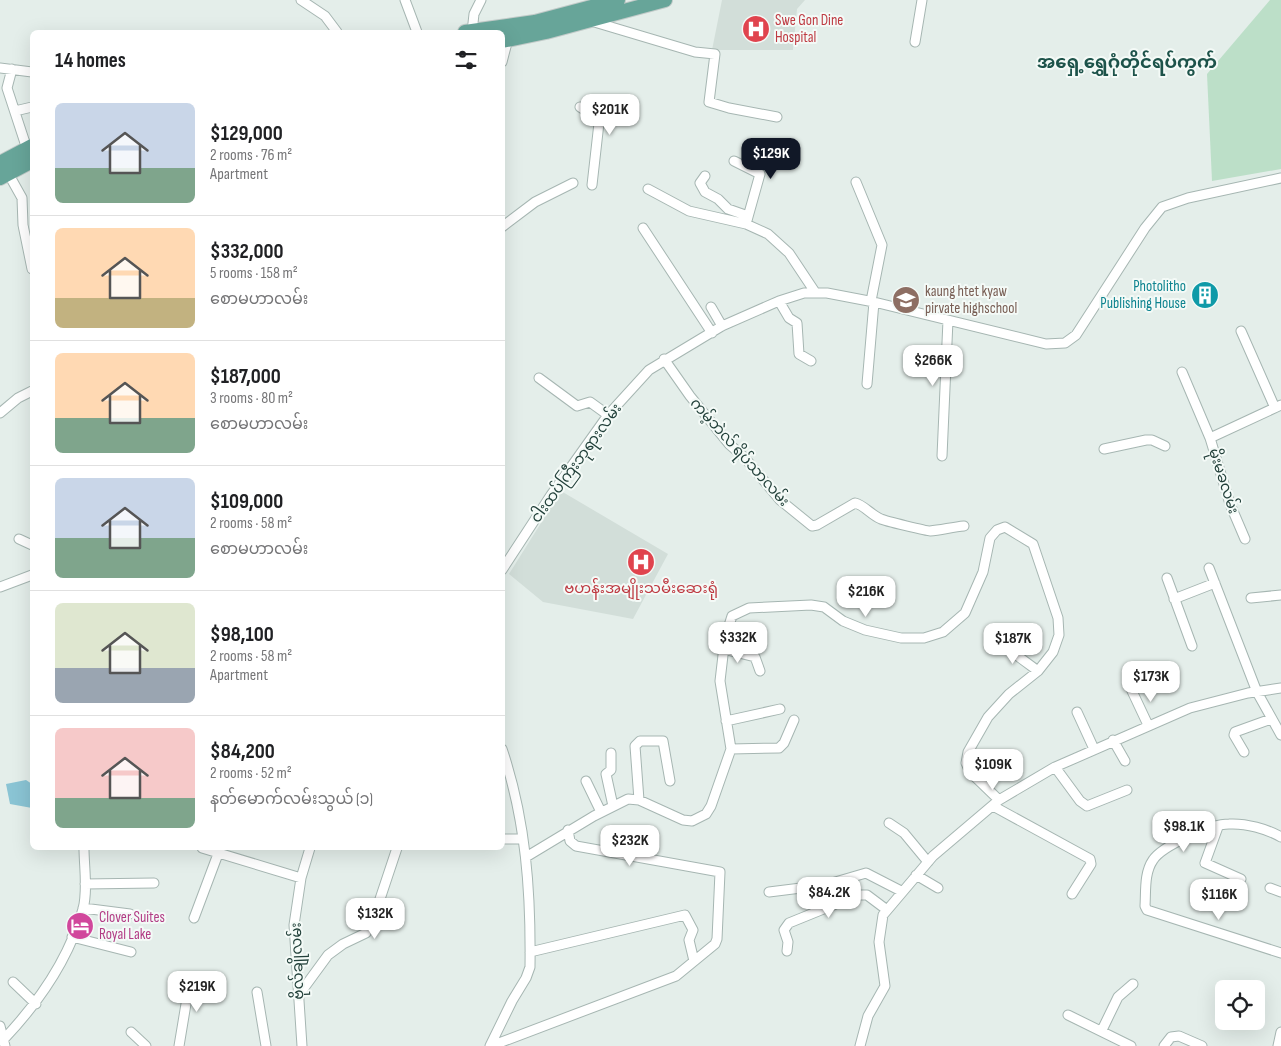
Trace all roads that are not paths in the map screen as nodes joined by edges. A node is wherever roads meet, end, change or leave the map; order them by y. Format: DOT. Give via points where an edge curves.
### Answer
graph roads {
  1 [pos="405,0"];
  2 [pos="481,0"];
  3 [pos="618,0"];
  4 [pos="664,0"];
  5 [pos="922,0"];
  6 [pos="306,2"];
  7 [pos="587,20"];
  8 [pos="336,30"];
  9 [pos="416,30"];
  10 [pos="469,30"];
  11 [pos="507,35"];
  12 [pos="915,42"];
  13 [pos="0,68"];
  14 [pos="12,69"];
  15 [pos="30,72"];
  16 [pos="30,107"];
  17 [pos="580,108"];
  18 [pos="14,111"];
  19 [pos="777,117"];
  20 [pos="30,151"];
  21 [pos="30,155"];
  22 [pos="734,161"];
  23 [pos="3,171"];
  24 [pos="704,176"];
  25 [pos="1281,178"];
  26 [pos="856,182"];
  27 [pos="574,184"];
  28 [pos="592,185"];
  29 [pos="648,189"];
  30 [pos="747,220"];
  31 [pos="505,225"];
  32 [pos="642,228"];
  33 [pos="30,259"];
  34 [pos="815,292"];
  35 [pos="779,301"];
  36 [pos="873,301"];
  37 [pos="711,307"];
  38 [pos="948,320"];
  39 [pos="722,326"];
  40 [pos="1241,331"];
  41 [pos="712,333"];
  42 [pos="664,359"];
  43 [pos="810,360"];
  44 [pos="1182,372"];
  45 [pos="539,378"];
  46 [pos="867,384"];
  47 [pos="30,392"];
  48 [pos="1278,407"];
  49 [pos="0,413"];
  50 [pos="608,415"];
  51 [pos="1210,438"];
  52 [pos="1165,446"];
  53 [pos="1104,449"];
  54 [pos="942,456"];
  55 [pos="964,526"];
  56 [pos="19,539"];
  57 [pos="1245,539"];
  58 [pos="30,544"];
  59 [pos="505,565"];
  60 [pos="1209,568"];
  61 [pos="30,576"];
  62 [pos="1167,578"];
  63 [pos="1214,583"];
  64 [pos="0,588"];
  65 [pos="1281,595"];
  66 [pos="1174,598"];
  67 [pos="1251,598"];
  68 [pos="1000,643"];
  69 [pos="1192,646"];
  70 [pos="723,649"];
  71 [pos="760,671"];
  72 [pos="1038,671"];
  73 [pos="1281,688"];
  74 [pos="1132,691"];
  75 [pos="1257,692"];
  76 [pos="780,709"];
  77 [pos="1077,712"];
  78 [pos="1272,719"];
  79 [pos="794,720"];
  80 [pos="726,721"];
  81 [pos="1148,725"];
  82 [pos="1281,735"];
  83 [pos="1113,740"];
  84 [pos="731,748"];
  85 [pos="1094,749"];
  86 [pos="1244,752"];
  87 [pos="611,753"];
  88 [pos="505,758"];
  89 [pos="1125,760"];
  90 [pos="1055,767"];
  91 [pos="586,781"];
  92 [pos="670,781"];
  93 [pos="1128,790"];
  94 [pos="639,800"];
  95 [pos="996,803"];
  96 [pos="613,806"];
  97 [pos="601,812"];
  98 [pos="889,823"];
  99 [pos="1218,827"];
  100 [pos="568,830"];
  101 [pos="1281,837"];
  102 [pos="505,839"];
  103 [pos="523,839"];
  104 [pos="84,850"];
  105 [pos="309,850"];
  106 [pos="396,850"];
  107 [pos="218,851"];
  108 [pos="526,857"];
  109 [pos="928,862"];
  110 [pos="916,875"];
  111 [pos="301,878"];
  112 [pos="1241,879"];
  113 [pos="154,883"];
  114 [pos="85,884"];
  115 [pos="938,888"];
  116 [pos="1270,888"];
  117 [pos="902,891"];
  118 [pos="769,892"];
  119 [pos="1281,892"];
  120 [pos="1072,894"];
  121 [pos="83,908"];
  122 [pos="887,910"];
  123 [pos="130,914"];
  124 [pos="194,918"];
  125 [pos="72,937"];
  126 [pos="786,951"];
  127 [pos="131,952"];
  128 [pos="530,952"];
  129 [pos="1281,953"];
  130 [pos="694,961"];
  131 [pos="186,979"];
  132 [pos="13,982"];
  133 [pos="1133,984"];
  134 [pos="258,992"];
  135 [pos="298,996"];
  136 [pos="36,1004"];
  137 [pos="1068,1015"];
  138 [pos="0,1026"];
  139 [pos="1102,1030"];
  140 [pos="131,1032"];
  141 [pos="1281,1032"];
  142 [pos="5,1043"];
  143 [pos="146,1046"];
  144 [pos="179,1046"];
  145 [pos="266,1046"];
  146 [pos="302,1046"];
  147 [pos="491,1046"];
  148 [pos="860,1046"];
  149 [pos="1130,1046"];
  150 [pos="1164,1046"];
  151 [pos="1202,1046"];
  152 [pos="1278,1046"];
  1 -- 9 [label="street"];
  2 -- 10 [label="street"];
  3 -- 11 [label="main road" via="535,22"];
  4 -- 7 [label="main road"];
  5 -- 12 [label="street"];
  6 -- 8 [label="street" via="325,16"];
  7 -- 11 [label="main road"];
  7 -- 19 [label="street" via="695,52 715,54 709,102"];
  13 -- 14 [label="street"];
  14 -- 15 [label="street"];
  14 -- 18 [label="street" via="7,88"];
  16 -- 18 [label="street"];
  17 -- 28 [label="street" via="596,117 599,123"];
  18 -- 20 [label="street"];
  21 -- 23 [label="main road"];
  22 -- 30 [label="street" via="760,174"];
  23 -- 33 [label="street" via="22,198 23,225"];
  24 -- 30 [label="street" via="700,183 705,192"];
  25 -- 38 [label="street, ငါးထပ်ကြီးဘုရားလမ်း" via="1188,198 1162,208 1145,228 1076,335 1065,343 1046,344"];
  26 -- 36 [label="street" via="882,246"];
  27 -- 31 [label="street" via="535,202"];
  29 -- 30 [label="street" via="689,212"];
  30 -- 34 [label="street" via="789,253"];
  32 -- 41 [label="street"];
  34 -- 35 [label="street, ငါးထပ်ကြီးဘုရားလမ်း"];
  34 -- 36 [label="street, ငါးထပ်ကြီးဘုရားလမ်း"];
  35 -- 39 [label="street, ငါးထပ်ကြီးဘုရားလမ်း"];
  35 -- 43 [label="street" via="789,318 797,323 799,354"];
  36 -- 38 [label="street, ငါးထပ်ကြီးဘုရားလမ်း"];
  36 -- 46 [label="street"];
  37 -- 39 [label="street"];
  38 -- 54 [label="street"];
  39 -- 41 [label="street, ငါးထပ်ကြီးဘုရားလမ်း"];
  40 -- 48 [label="street"];
  41 -- 42 [label="street, ငါးထပ်ကြီးဘုရားလမ်း"];
  42 -- 50 [label="street, ငါးထပ်ကြီးဘုရားလမ်း" via="641,377"];
  42 -- 55 [label="street, ကမ့်ဘဲလ် ရိပ်သာလမ်း" via="729,444 780,500 812,526 855,503 889,522 928,531"];
  44 -- 51 [label="street"];
  45 -- 50 [label="street" via="577,406 590,402"];
  47 -- 49 [label="street"];
  48 -- 51 [label="street, မိုးမခလမ်း"];
  50 -- 59 [label="street, ငါးထပ်ကြီးဘုရားလမ်း"];
  51 -- 57 [label="street, မိုးမခလမ်း" via="1230,504"];
  52 -- 53 [label="street" via="1146,440"];
  56 -- 58 [label="street"];
  60 -- 63 [label="street"];
  61 -- 64 [label="street"];
  62 -- 66 [label="street"];
  63 -- 66 [label="street"];
  63 -- 75 [label="street"];
  65 -- 67 [label="street"];
  66 -- 69 [label="street"];
  68 -- 72 [label="street"];
  70 -- 71 [label="street" via="755,657"];
  70 -- 72 [label="street" via="732,616 749,608 824,607 843,621 865,630 913,640 943,632 965,613 983,572 990,538 1005,527 1033,544 1058,618 1059,634 1053,652"];
  70 -- 80 [label="street" via="720,681"];
  72 -- 95 [label="street" via="1009,694 988,717 968,752 966,763 970,772"];
  73 -- 75 [label="street"];
  74 -- 81 [label="street"];
  75 -- 78 [label="street"];
  75 -- 81 [label="street" via="1190,708"];
  76 -- 80 [label="street"];
  77 -- 85 [label="street"];
  78 -- 82 [label="street"];
  78 -- 86 [label="street" via="1235,732"];
  79 -- 84 [label="street" via="780,748"];
  80 -- 84 [label="street"];
  81 -- 83 [label="street"];
  83 -- 85 [label="street"];
  83 -- 89 [label="street"];
  84 -- 94 [label="street" via="712,806 706,814 692,821 683,820"];
  85 -- 90 [label="street"];
  87 -- 96 [label="street" via="612,767 606,774"];
  88 -- 103 [label="street" via="515,788"];
  90 -- 93 [label="street" via="1087,806"];
  90 -- 95 [label="street"];
  91 -- 97 [label="street"];
  92 -- 94 [label="street" via="663,741 638,742"];
  94 -- 96 [label="street"];
  95 -- 109 [label="street"];
  95 -- 120 [label="street" via="1090,859 1091,864"];
  96 -- 97 [label="street"];
  97 -- 100 [label="street"];
  98 -- 109 [label="street" via="904,833"];
  99 -- 101 [label="street" via="1230,824 1248,826"];
  99 -- 112 [label="street" via="1205,864"];
  99 -- 129 [label="street" via="1186,839 1153,859 1148,870 1146,908"];
  100 -- 108 [label="street"];
  100 -- 130 [label="street" via="570,841 576,846 720,872 717,939"];
  102 -- 103 [label="street"];
  103 -- 108 [label="street"];
  104 -- 114 [label="street"];
  105 -- 111 [label="street, ဗိုလ်ချိုလမ်း"];
  106 -- 135 [label="street" via="380,902 366,932 328,955"];
  107 -- 111 [label="street"];
  107 -- 124 [label="street"];
  108 -- 128 [label="street"];
  109 -- 110 [label="street"];
  110 -- 115 [label="street"];
  110 -- 117 [label="street"];
  111 -- 135 [label="street, ဗိုလ်ချိုလမ်း" via="294,925"];
  113 -- 114 [label="street"];
  114 -- 121 [label="street"];
  116 -- 119 [label="street"];
  117 -- 118 [label="street" via="866,873 826,885"];
  117 -- 122 [label="street"];
  121 -- 123 [label="street"];
  121 -- 125 [label="street"];
  122 -- 126 [label="street" via="867,895 858,895 789,923 784,930 788,942"];
  122 -- 148 [label="street" via="883,915 879,942 885,986 868,1016"];
  125 -- 127 [label="street"];
  125 -- 136 [label="street"];
  128 -- 130 [label="street" via="685,915 693,930 689,940"];
  128 -- 147 [label="street" via="526,978"];
  130 -- 147 [label="street" via="676,976"];
  131 -- 144 [label="street" via="187,998"];
  132 -- 136 [label="street"];
  133 -- 139 [label="street" via="1118,997"];
  134 -- 145 [label="street"];
  135 -- 146 [label="street, ဗိုလ်ချိုလမ်း"];
  136 -- 142 [label="street"];
  137 -- 139 [label="street"];
  138 -- 142 [label="street"];
  139 -- 149 [label="street"];
  140 -- 143 [label="street"];
  141 -- 152 [label="street"];
  150 -- 151 [label="street" via="1170,1037 1179,1036"];
}
